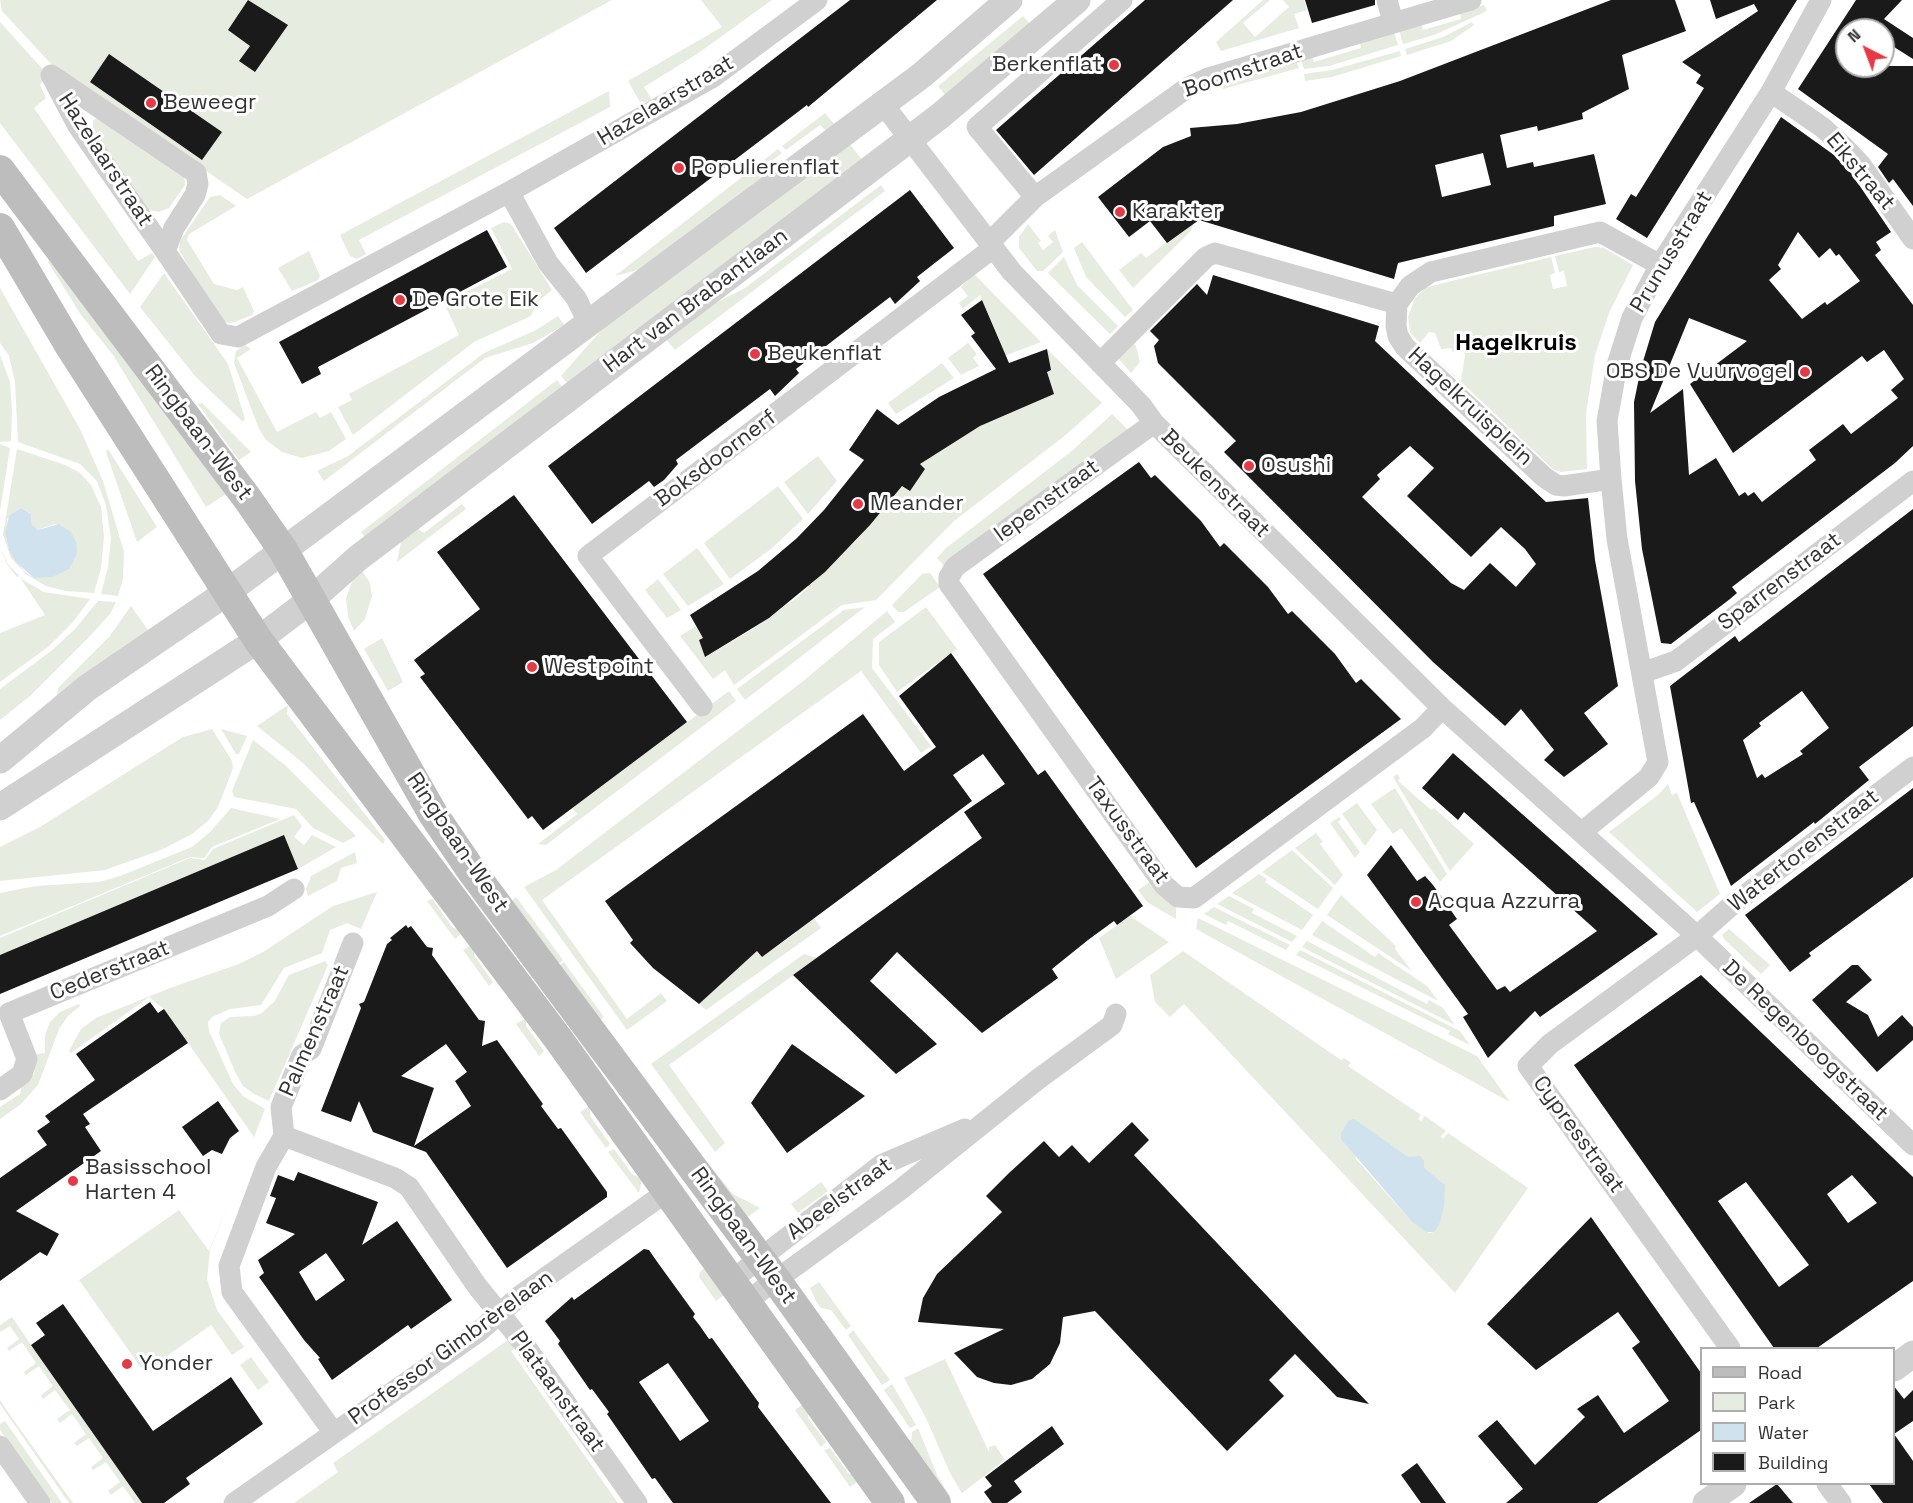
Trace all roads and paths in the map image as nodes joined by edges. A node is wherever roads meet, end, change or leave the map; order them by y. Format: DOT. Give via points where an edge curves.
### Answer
graph roads {
  1 [pos="817,0"];
  2 [pos="1009,0"];
  3 [pos="1077,0"];
  4 [pos="1122,0"];
  5 [pos="1387,0"];
  6 [pos="1471,0"];
  7 [pos="1821,0"];
  8 [pos="1394,22"];
  9 [pos="1771,92"];
  10 [pos="883,104"];
  11 [pos="909,139"];
  12 [pos="0,170"];
  13 [pos="509,192"];
  14 [pos="1035,197"];
  15 [pos="0,228"];
  16 [pos="1913,239"];
  17 [pos="991,245"];
  18 [pos="165,250"];
  19 [pos="1660,265"];
  20 [pos="1397,304"];
  21 [pos="588,322"];
  22 [pos="1100,363"];
  23 [pos="1154,423"];
  24 [pos="1611,479"];
  25 [pos="1913,481"];
  26 [pos="283,550"];
  27 [pos="949,584"];
  28 [pos="226,593"];
  29 [pos="312,599"];
  30 [pos="258,640"];
  31 [pos="1642,673"];
  32 [pos="702,706"];
  33 [pos="1442,708"];
  34 [pos="0,760"];
  35 [pos="1913,767"];
  36 [pos="0,807"];
  37 [pos="1582,832"];
  38 [pos="294,889"];
  39 [pos="1697,936"];
  40 [pos="353,943"];
  41 [pos="1116,1014"];
  42 [pos="0,1090"];
  43 [pos="990,1118"];
  44 [pos="284,1136"];
  45 [pos="1913,1145"];
  46 [pos="668,1191"];
  47 [pos="768,1269"];
  48 [pos="739,1291"];
  49 [pos="499,1314"];
  50 [pos="1729,1347"];
  51 [pos="1913,1354"];
  52 [pos="1895,1367"];
  53 [pos="334,1433"];
  54 [pos="0,1446"];
  55 [pos="1732,1485"];
  56 [pos="1828,1485"];
  57 [pos="40,1503"];
  58 [pos="234,1503"];
  59 [pos="637,1503"];
  60 [pos="890,1503"];
  61 [pos="936,1503"];
  62 [pos="1706,1503"];
  63 [pos="1841,1503"];
  1 -- 13 [label="street, Hazelaarstraat" via="712,77"];
  2 -- 10 [label="street, Hart van Brabantlaan"];
  3 -- 11 [label="street, Hart van Brabantlaan"];
  4 -- 14 [label="street" via="977,127"];
  5 -- 8 [label="street"];
  6 -- 8 [label="street, Boomstraat"];
  7 -- 9 [label="street, Prunusstraat"];
  8 -- 14 [label="street, Boomstraat" via="1208,78 1187,88"];
  9 -- 16 [label="street, Eikstraat" via="1843,146"];
  9 -- 19 [label="street, Prunusstraat"];
  10 -- 11 [label="street, Beukenstraat"];
  10 -- 21 [label="street, Hart van Brabantlaan"];
  11 -- 17 [label="street, Beukenstraat"];
  11 -- 29 [label="street, Hart van Brabantlaan" via="358,558"];
  12 -- 26 [label="main road, Ringbaan-West"];
  13 -- 18 [label="street, Hazelaarstraat" via="237,337 221,334"];
  13 -- 21 [label="street" via="548,263 576,298"];
  14 -- 17 [label="street, Boomstraat"];
  15 -- 28 [label="main road, Ringbaan-West" via="70,348"];
  17 -- 22 [label="street, Beukenstraat"];
  17 -- 32 [label="street, Boksdoornerf" via="588,556"];
  18 -- 18 [label="street, Hazelaarstraat" via="78,126 51,75 196,174 195,195"];
  19 -- 20 [label="street" via="1600,232 1431,272 1410,286"];
  19 -- 24 [label="street, Prunusstraat" via="1632,318 1617,364 1607,421"];
  20 -- 22 [label="street" via="1215,253 1206,256"];
  20 -- 24 [label="street, Hagelkruisplein" via="1396,326 1405,347 1544,477 1564,486"];
  21 -- 26 [label="street, Hart van Brabantlaan"];
  22 -- 23 [label="street, Beukenstraat" via="1142,405"];
  23 -- 27 [label="street, Iepenstraat" via="955,567"];
  23 -- 33 [label="street, Beukenstraat"];
  24 -- 31 [label="street, Prunusstraat" via="1617,539"];
  25 -- 31 [label="street, Sparrenstraat" via="1676,661"];
  26 -- 28 [label="street, Hart van Brabantlaan"];
  26 -- 29 [label="main road, Ringbaan-West"];
  27 -- 33 [label="street, Taxusstraat" via="1164,885 1178,897 1194,898 1423,728"];
  28 -- 30 [label="main road, Ringbaan-West"];
  28 -- 34 [label="street, Hart van Brabantlaan" via="87,688"];
  29 -- 30 [label="street, Hart van Brabantlaan"];
  29 -- 47 [label="main road, Ringbaan-West" via="446,832"];
  30 -- 36 [label="street, Hart van Brabantlaan"];
  30 -- 46 [label="main road, Ringbaan-West"];
  31 -- 37 [label="street, Prunusstraat" via="1657,749 1654,771"];
  33 -- 37 [label="street, Beukenstraat"];
  35 -- 39 [label="street, Watertorenstraat"];
  37 -- 39 [label="street, De Regenboogstraat"];
  38 -- 42 [label="street, Cederstraat" via="268,906 9,1013 27,1059 22,1074"];
  39 -- 45 [label="street, De Regenboogstraat"];
  39 -- 50 [label="street, Cypresstraat" via="1550,1044 1528,1066"];
  40 -- 44 [label="street, Palmenstraat" via="311,1049 302,1055 281,1107"];
  41 -- 43 [label="street, Abeelstraat" via="1112,1025"];
  43 -- 47 [label="street, Abeelstraat" via="900,1190"];
  43 -- 47 [label="street, Abeelstraat" via="881,1165"];
  44 -- 49 [label="street, Plataanstraat" via="403,1181"];
  44 -- 53 [label="street" via="266,1167 233,1250 230,1284 238,1302"];
  46 -- 48 [label="main road, Ringbaan-West"];
  46 -- 49 [label="street, Professor Gimbrèrelaan"];
  47 -- 48 [label="street, Abeelstraat"];
  47 -- 61 [label="main road, Ringbaan-West"];
  48 -- 60 [label="main road, Ringbaan-West"];
  49 -- 53 [label="street, Professor Gimbrèrelaan"];
  49 -- 59 [label="street, Plataanstraat"];
  51 -- 52 [label="street"];
  53 -- 58 [label="street, Professor Gimbrèrelaan"];
  54 -- 57 [label="street"];
  55 -- 62 [label="street"];
  56 -- 63 [label="street"];
}
